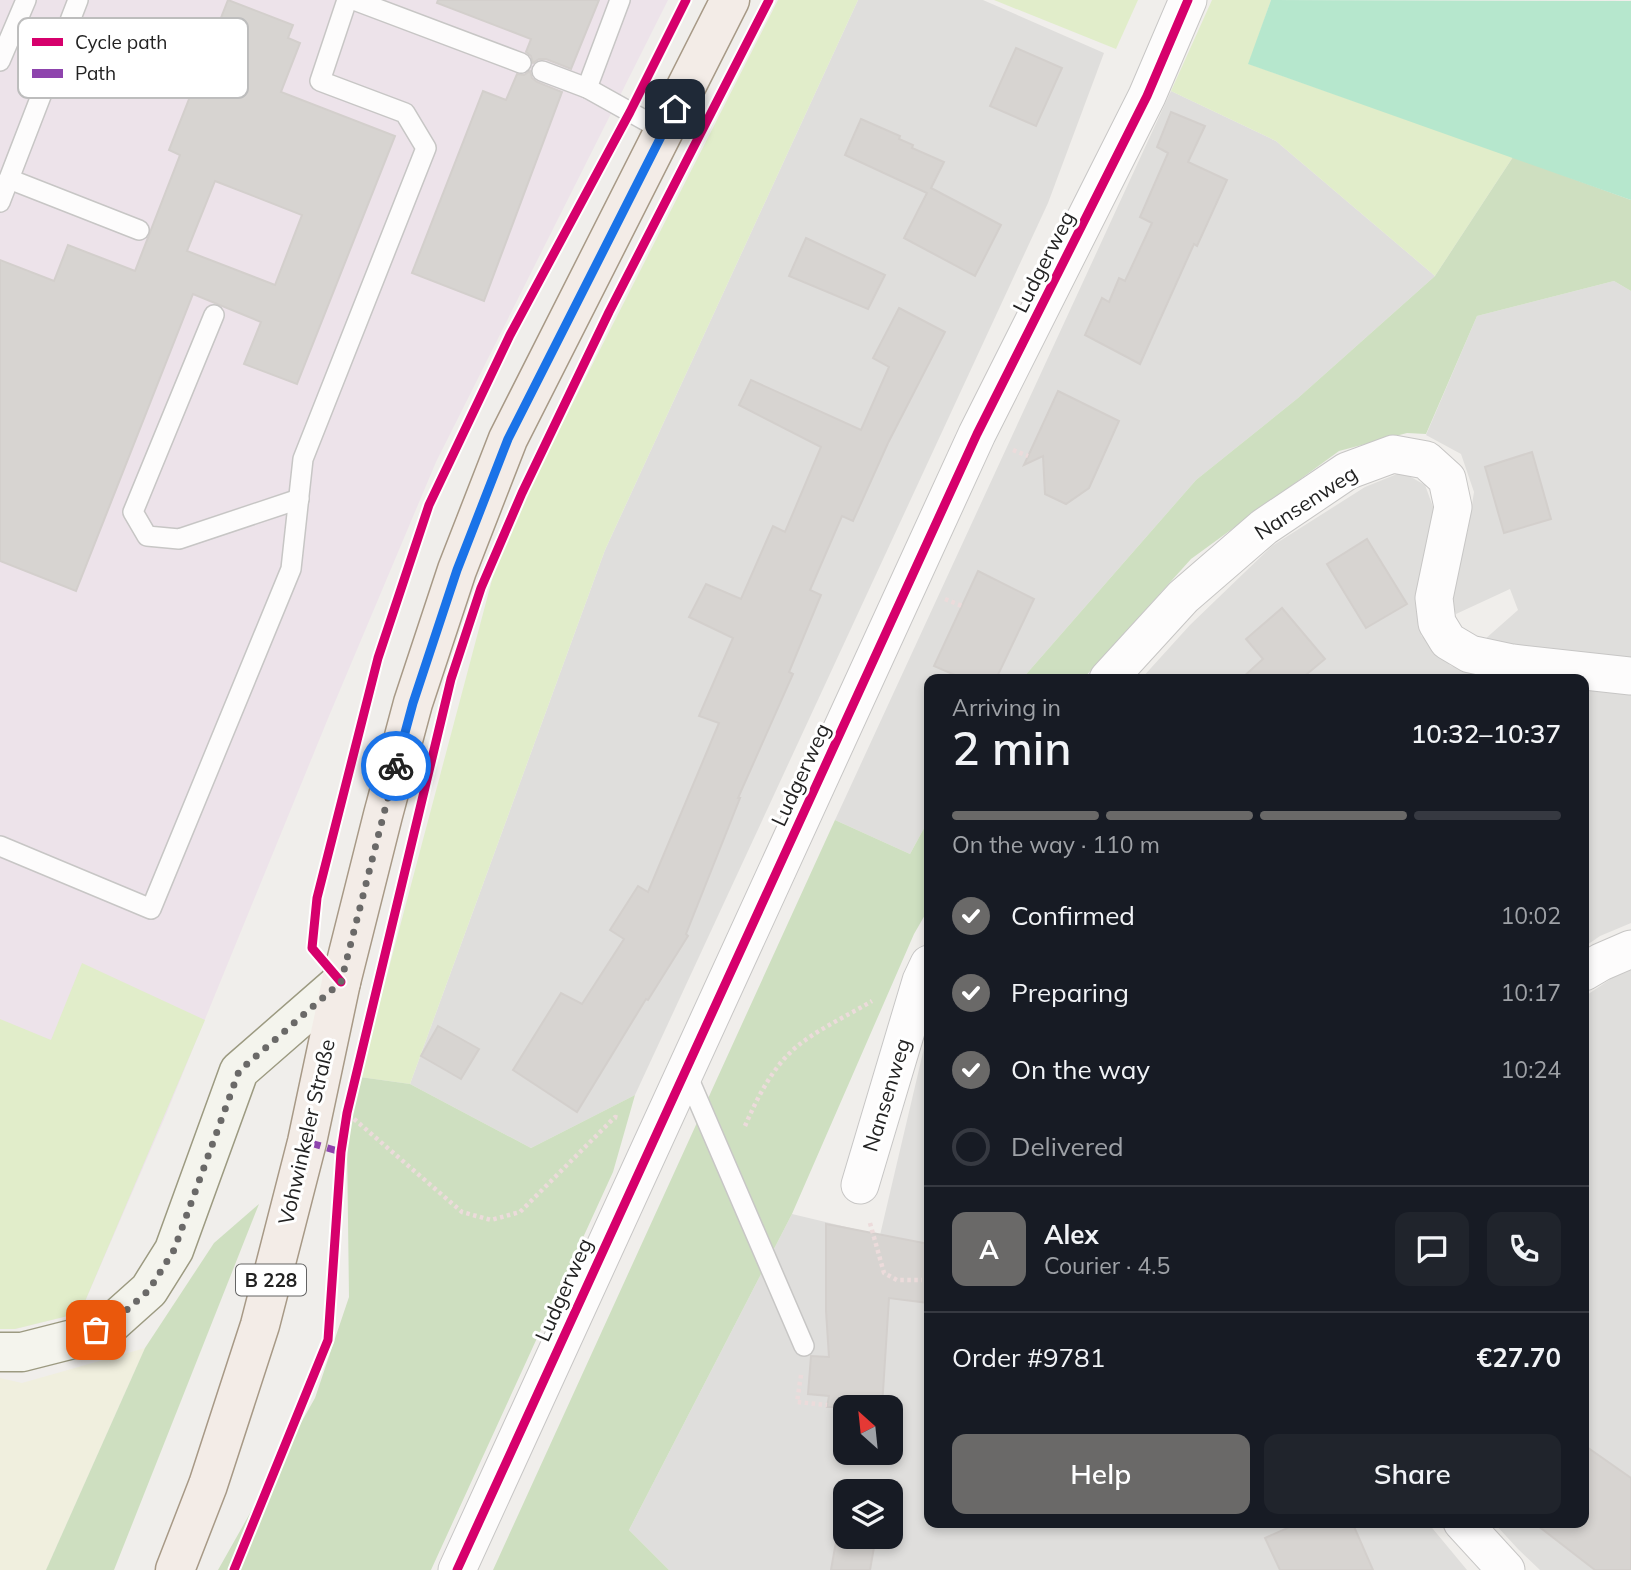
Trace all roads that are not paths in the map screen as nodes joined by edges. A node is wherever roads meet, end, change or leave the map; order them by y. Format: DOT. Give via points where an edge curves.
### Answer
graph roads {
  1 [pos="26,0"];
  2 [pos="78,0"];
  3 [pos="347,0"];
  4 [pos="355,0"];
  5 [pos="620,0"];
  6 [pos="730,0"];
  7 [pos="1188,0"];
  8 [pos="18,18"];
  9 [pos="71,18"];
  10 [pos="18,19"];
  11 [pos="0,61"];
  12 [pos="521,63"];
  13 [pos="542,71"];
  14 [pos="587,88"];
  15 [pos="40,98"];
  16 [pos="664,131"];
  17 [pos="9,179"];
  18 [pos="0,202"];
  19 [pos="139,230"];
  20 [pos="214,316"];
  21 [pos="299,499"];
  22 [pos="1113,674"];
  23 [pos="1631,676"];
  24 [pos="0,846"];
  25 [pos="1631,949"];
  26 [pos="1589,969"];
  27 [pos="924,976"];
  28 [pos="341,982"];
  29 [pos="685,1069"];
  30 [pos="860,1185"];
  31 [pos="804,1346"];
  32 [pos="0,1352"];
  33 [pos="1468,1528"];
  34 [pos="175,1570"];
  35 [pos="457,1570"];
  36 [pos="1506,1570"];
  1 -- 8 [label="lane"];
  2 -- 9 [label="lane"];
  3 -- 21 [label="lane" via="320,81 405,113 426,148 303,458"];
  4 -- 12 [label="lane"];
  5 -- 14 [label="lane"];
  6 -- 16 [label="main road, Vohwinkeler Straße / B 228"];
  7 -- 29 [label="street, Ludgerweg" via="1147,96 977,434"];
  10 -- 11 [label="lane"];
  13 -- 14 [label="lane"];
  14 -- 16 [label="lane"];
  15 -- 17 [label="lane"];
  16 -- 28 [label="main road, Vohwinkeler Straße / B 228" via="508,439 457,570 413,703"];
  17 -- 18 [label="lane"];
  17 -- 19 [label="lane"];
  20 -- 21 [label="lane" via="133,512 147,536 179,539"];
  21 -- 24 [label="lane" via="290,569 151,909"];
  22 -- 23 [label="street, Nansenweg" via="1184,597 1264,527 1347,471 1393,454 1426,460 1447,479 1453,507 1434,598 1437,623 1448,641 1470,654 1511,663"];
  25 -- 26 [label="street"];
  27 -- 30 [label="street, Nansenweg"];
  28 -- 32 [label="street" via="239,1071 174,1250 149,1290 111,1324 81,1337 22,1352"];
  28 -- 34 [label="main road, Vohwinkeler Straße / B 228" via="307,1142 260,1325"];
  29 -- 31 [label="lane"];
  29 -- 35 [label="street, Ludgerweg"];
  33 -- 36 [label="street"];
}
